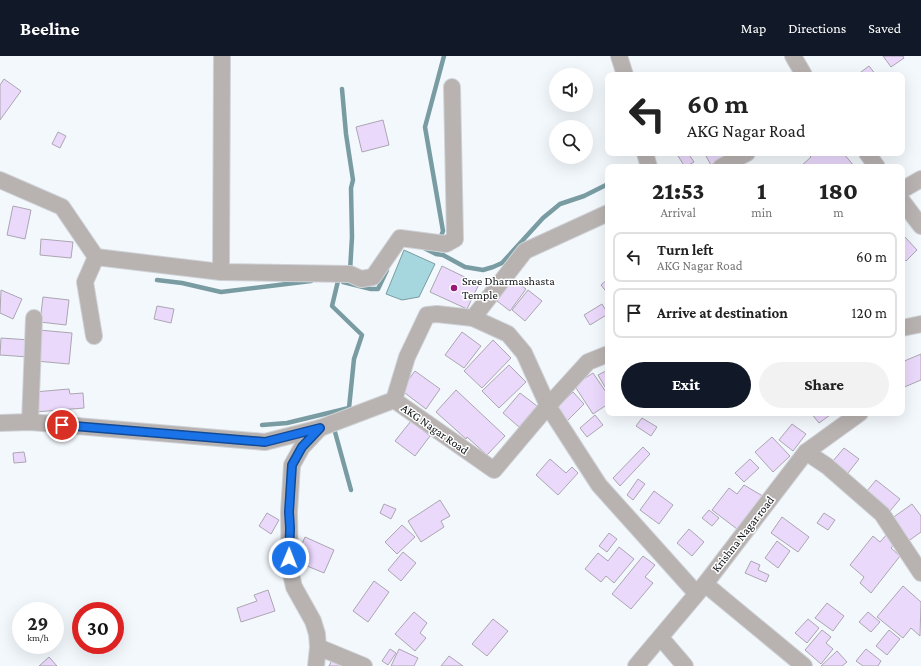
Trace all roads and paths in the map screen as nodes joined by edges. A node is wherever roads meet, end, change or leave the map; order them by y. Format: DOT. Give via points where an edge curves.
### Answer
graph roads {
  1 [pos="222,56"];
  2 [pos="620,56"];
  3 [pos="793,56"];
  4 [pos="623,72"];
  5 [pos="802,72"];
  6 [pos="452,88"];
  7 [pos="741,156"];
  8 [pos="726,164"];
  9 [pos="921,179"];
  10 [pos="0,180"];
  11 [pos="905,188"];
  12 [pos="905,205"];
  13 [pos="605,214"];
  14 [pos="921,226"];
  15 [pos="96,257"];
  16 [pos="221,272"];
  17 [pos="34,318"];
  18 [pos="473,318"];
  19 [pos="921,324"];
  20 [pos="905,327"];
  21 [pos="94,336"];
  22 [pos="605,355"];
  23 [pos="394,400"];
  24 [pos="548,406"];
  25 [pos="856,416"];
  26 [pos="30,422"];
  27 [pos="0,423"];
  28 [pos="320,428"];
  29 [pos="806,452"];
  30 [pos="921,573"];
  31 [pos="700,589"];
  32 [pos="661,638"];
  33 [pos="318,647"];
  34 [pos="316,666"];
  35 [pos="364,666"];
  36 [pos="636,666"];
  37 [pos="685,666"];
  38 [pos="804,666"];
  1 -- 16 [label="street"];
  2 -- 4 [label="street"];
  3 -- 5 [label="street"];
  6 -- 16 [label="street" via="455,239 446,244 400,238 373,277 361,279 350,274"];
  7 -- 8 [label="street"];
  9 -- 11 [label="street"];
  10 -- 15 [label="street" via="62,207"];
  12 -- 14 [label="street"];
  13 -- 18 [label="street" via="525,251"];
  15 -- 16 [label="street"];
  15 -- 21 [label="street" via="86,282"];
  17 -- 26 [label="street"];
  18 -- 23 [label="street" via="427,315 407,357"];
  18 -- 24 [label="street" via="508,334 524,353"];
  19 -- 20 [label="street"];
  22 -- 24 [label="street, AKG Nagar Road" via="588,362"];
  23 -- 24 [label="street, AKG Nagar Road" via="494,470"];
  23 -- 28 [label="street, AKG Nagar Road"];
  24 -- 31 [label="street" via="599,485"];
  25 -- 29 [label="street, Krishna Nagar road"];
  26 -- 27 [label="street, AKG Nagar Road"];
  26 -- 28 [label="street, AKG Nagar Road" via="265,442"];
  28 -- 33 [label="street" via="302,447 292,465 289,512 290,570 294,588 313,621"];
  29 -- 30 [label="street" via="827,466 882,514"];
  29 -- 31 [label="street, Krishna Nagar road"];
  31 -- 32 [label="street, Krishna Nagar road"];
  31 -- 38 [label="street"];
  32 -- 36 [label="street, Krishna Nagar road"];
  32 -- 37 [label="street"];
  33 -- 34 [label="street"];
  33 -- 35 [label="street"];
}
